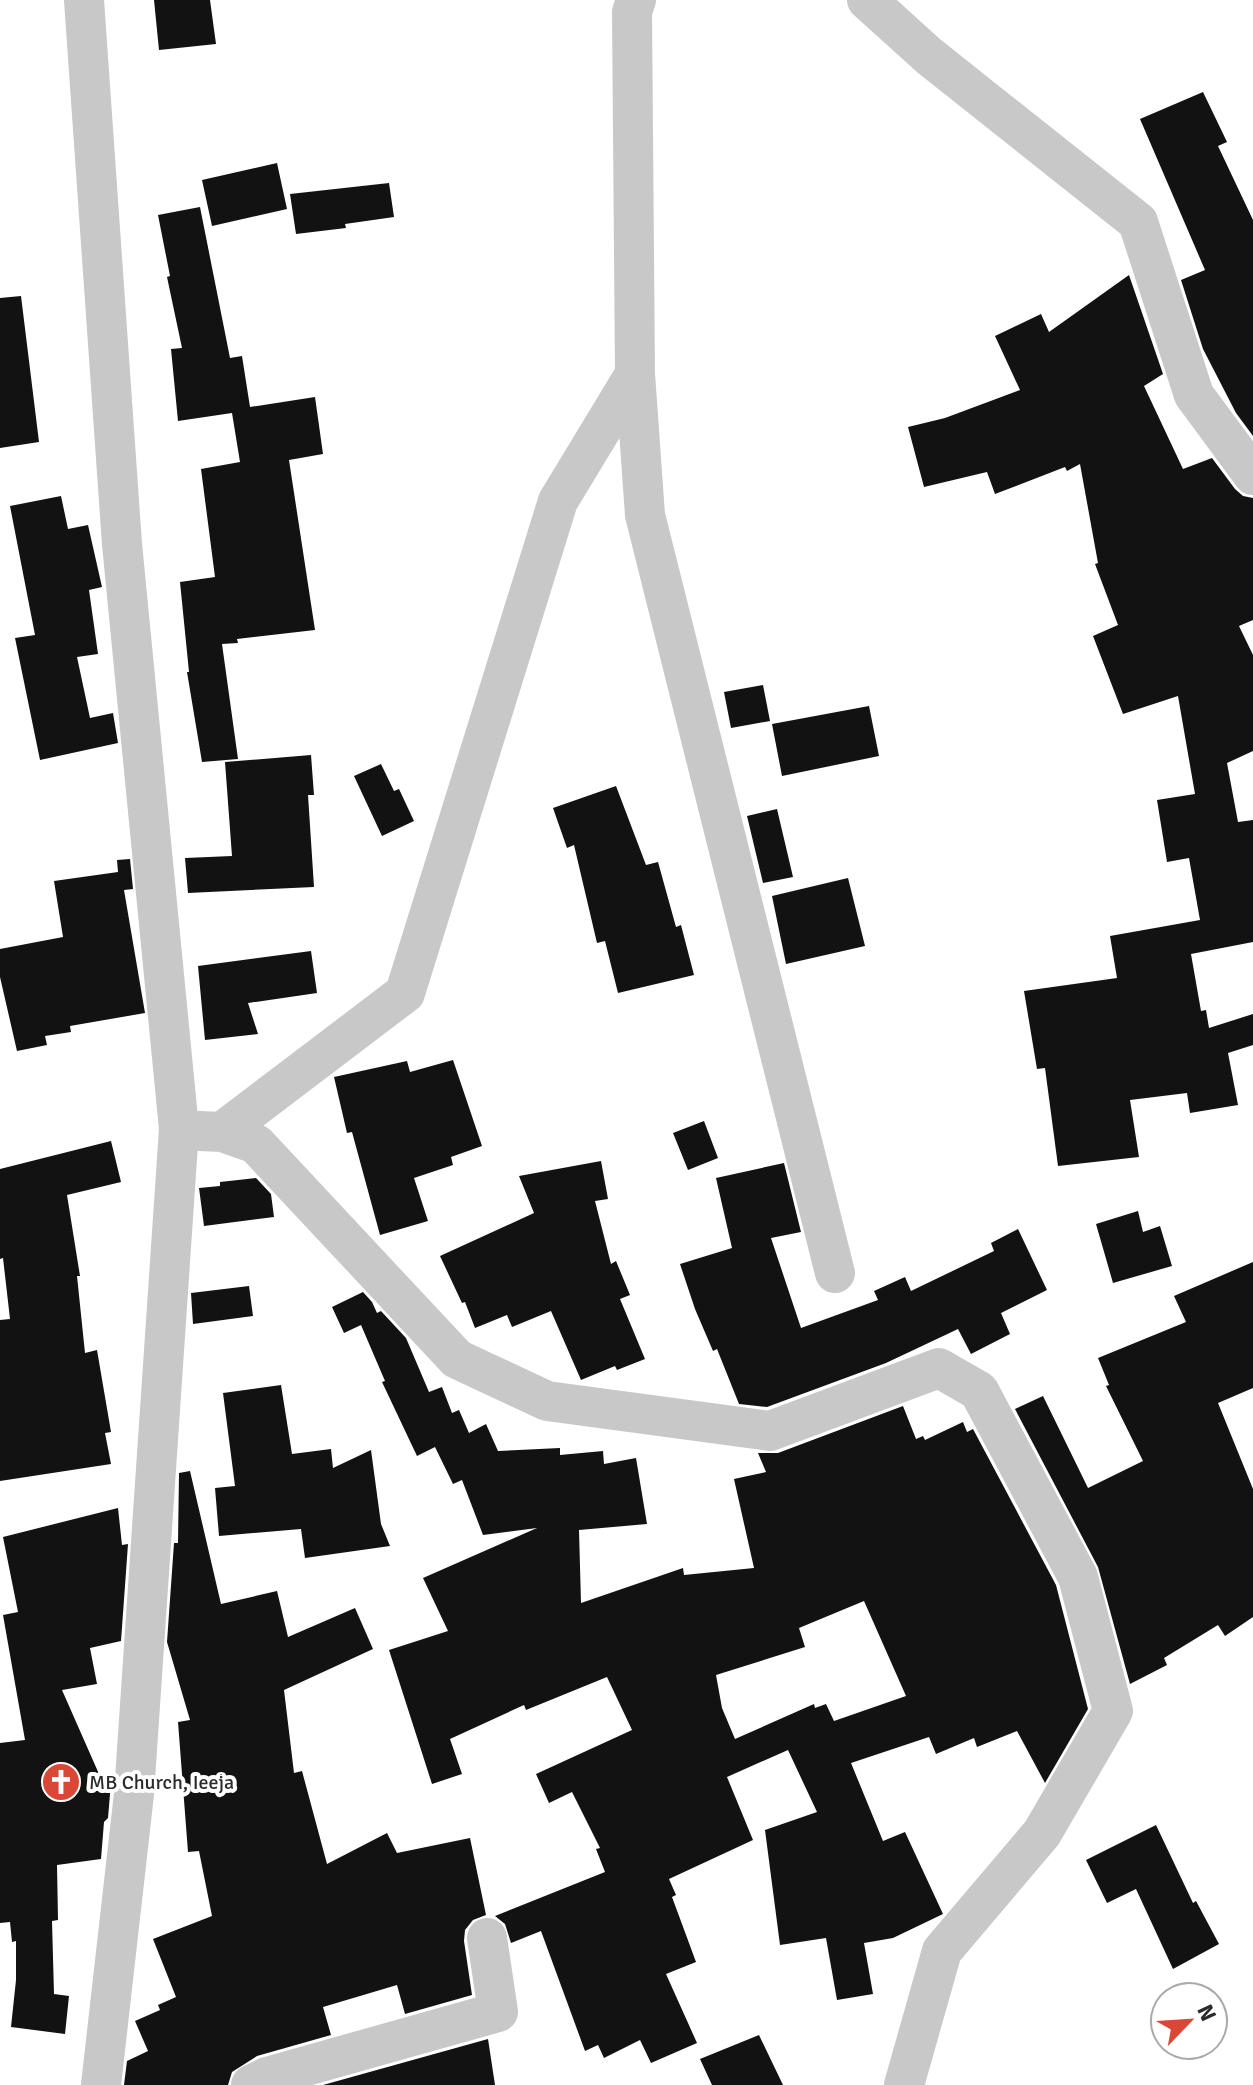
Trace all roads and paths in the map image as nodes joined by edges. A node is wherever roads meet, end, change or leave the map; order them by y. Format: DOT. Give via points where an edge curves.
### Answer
graph roads {
  1 [pos="84,0"];
  2 [pos="636,0"];
  3 [pos="867,0"];
  4 [pos="635,374"];
  5 [pos="1253,475"];
  6 [pos="179,1129"];
  7 [pos="222,1132"];
  8 [pos="835,1273"];
  9 [pos="487,1938"];
  10 [pos="101,2085"];
  11 [pos="251,2085"];
  12 [pos="904,2085"];
  1 -- 6 [label="street" via="122,544"];
  2 -- 4 [label="street"];
  3 -- 5 [label="street" via="929,56 1138,222 1194,395"];
  4 -- 7 [label="street" via="558,501 405,993"];
  4 -- 8 [label="street" via="645,515"];
  6 -- 7 [label="street"];
  6 -- 10 [label="street" via="134,1794"];
  7 -- 12 [label="street" via="256,1144 457,1359 547,1401 770,1431 939,1368 979,1391 1078,1577 1113,1711 1042,1833 942,1951"];
  9 -- 11 [label="street" via="498,2012"];
}
